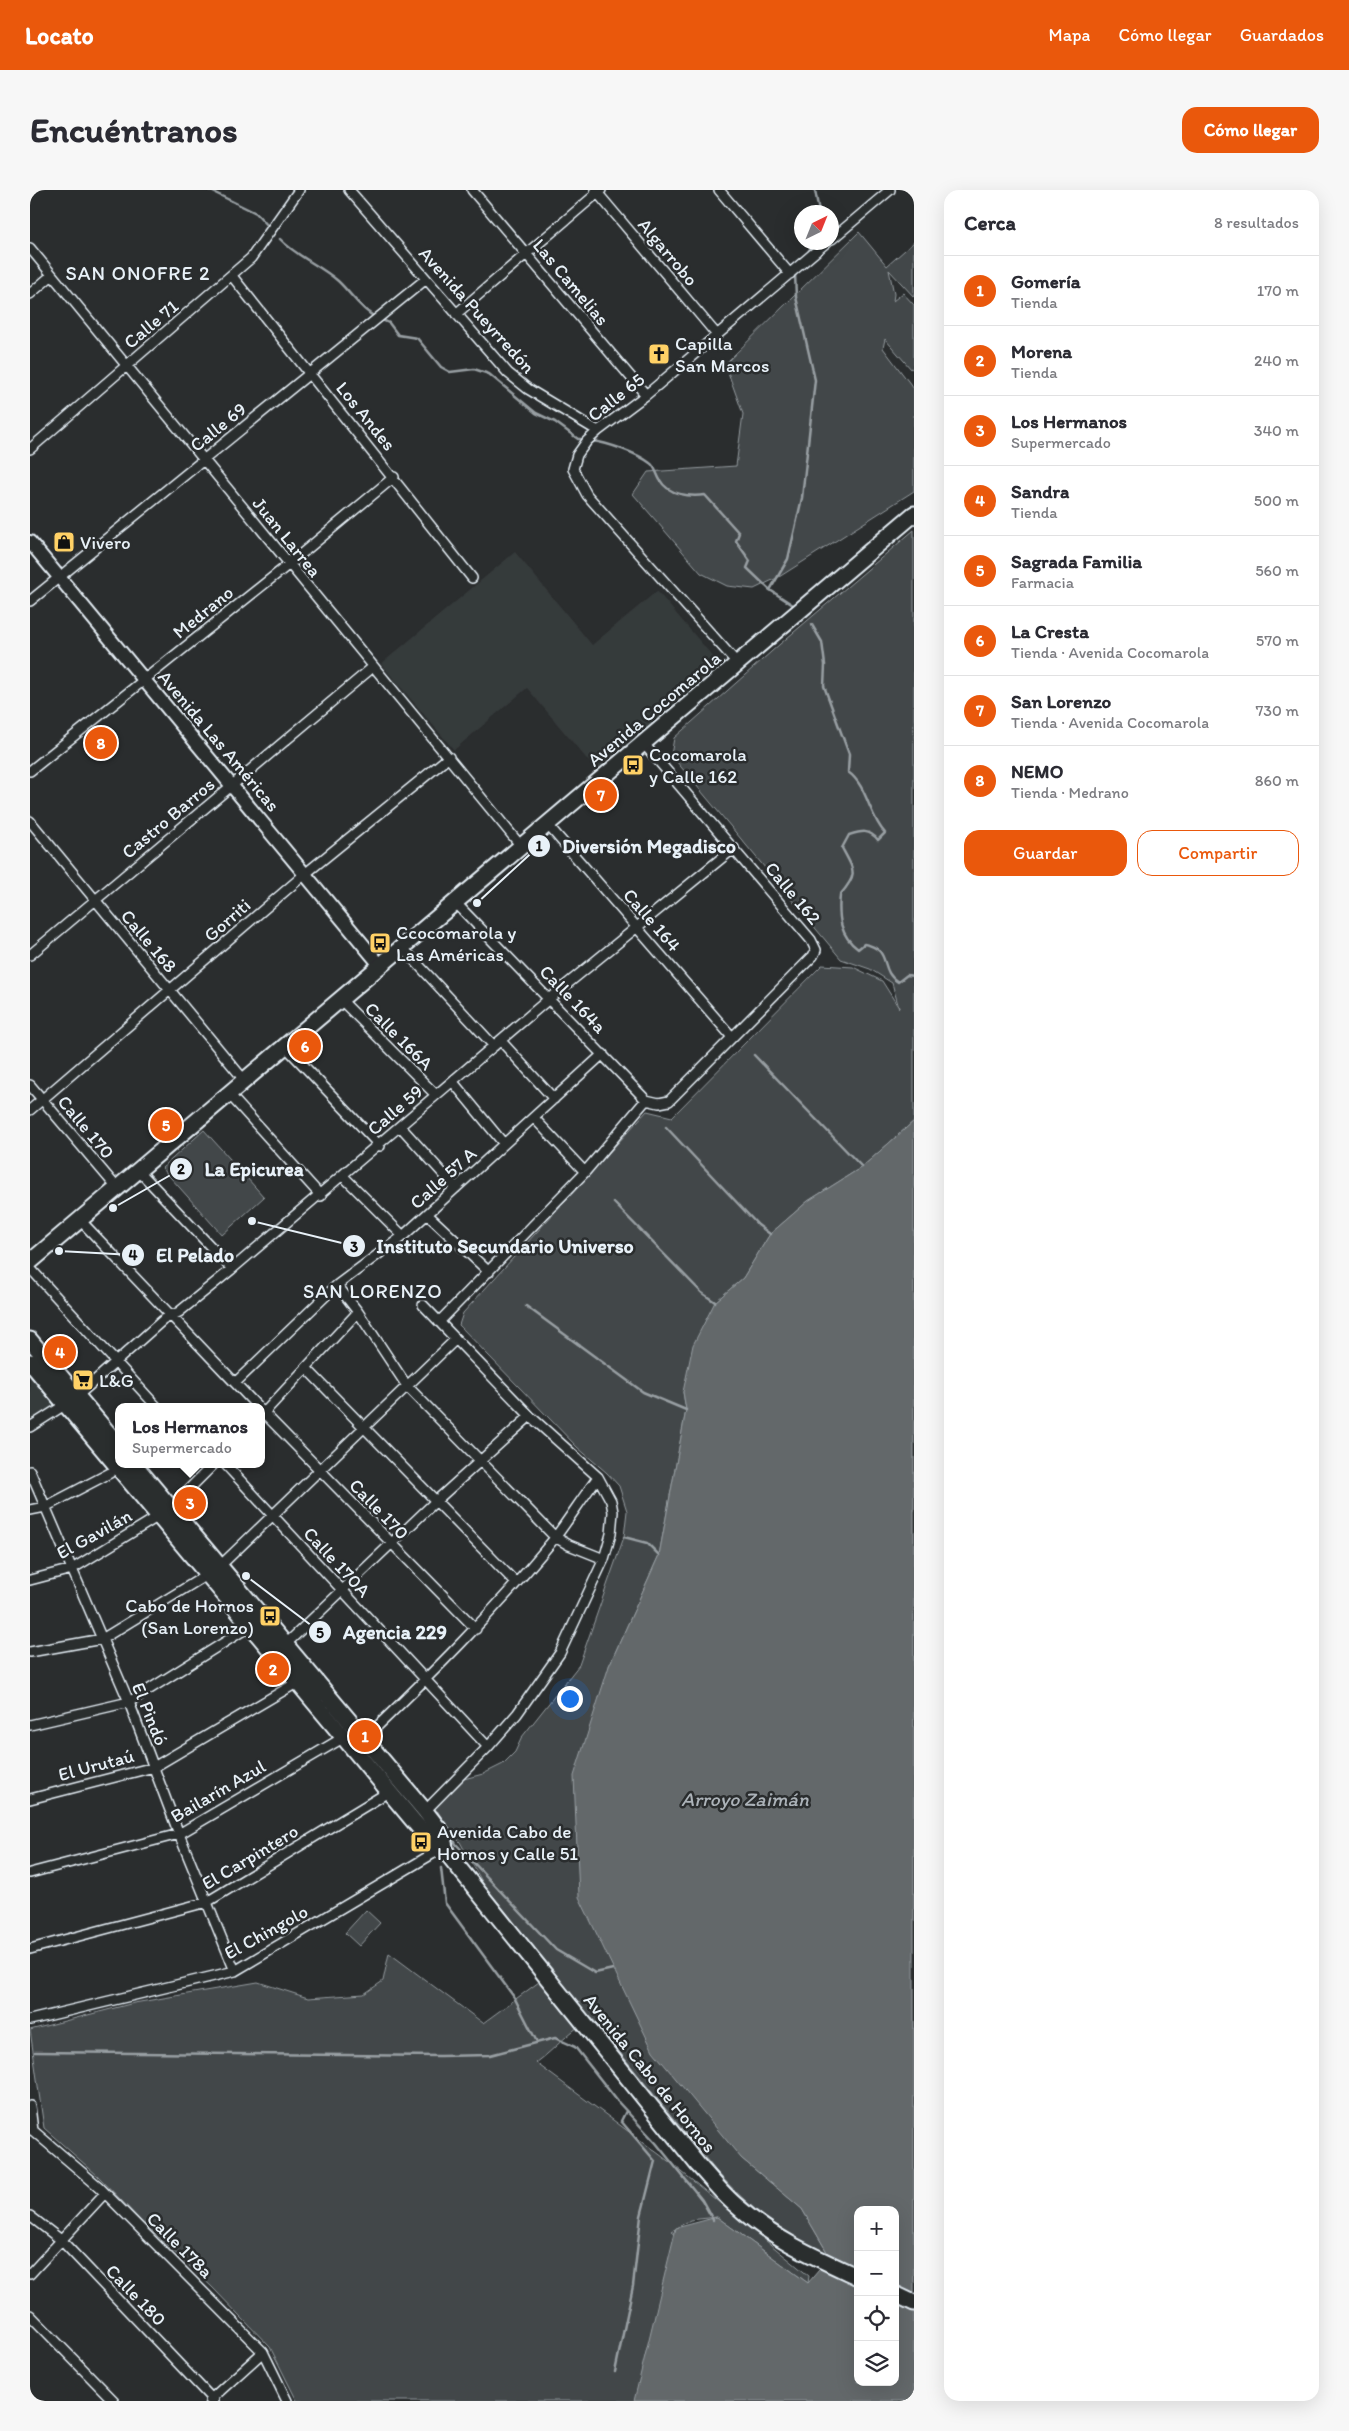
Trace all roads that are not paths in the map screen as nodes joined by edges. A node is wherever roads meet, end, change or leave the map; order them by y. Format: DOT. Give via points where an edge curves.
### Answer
graph roads {
  1 [pos="299,190"];
  2 [pos="349,190"];
  3 [pos="472,190"];
  4 [pos="719,190"];
  5 [pos="890,190"];
  6 [pos="598,191"];
  7 [pos="839,233"];
  8 [pos="30,248"];
  9 [pos="819,250"];
  10 [pos="526,254"];
  11 [pos="790,274"];
  12 [pos="52,275"];
  13 [pos="232,276"];
  14 [pos="426,279"];
  15 [pos="30,294"];
  16 [pos="456,314"];
  17 [pos="717,335"];
  18 [pos="127,366"];
  19 [pos="310,373"];
  20 [pos="646,395"];
  21 [pos="598,431"];
  22 [pos="30,449"];
  23 [pos="203,460"];
  24 [pos="394,477"];
  25 [pos="914,514"];
  26 [pos="30,542"];
  27 [pos="288,565"];
  28 [pos="59,577"];
  29 [pos="472,578"];
  30 [pos="30,601"];
  31 [pos="738,664"];
  32 [pos="373,667"];
  33 [pos="144,680"];
  34 [pos="644,744"];
  35 [pos="448,757"];
  36 [pos="30,771"];
  37 [pos="232,786"];
  38 [pos="30,822"];
  39 [pos="547,824"];
  40 [pos="521,846"];
  41 [pos="734,848"];
  42 [pos="305,874"];
  43 [pos="95,901"];
  44 [pos="454,901"];
  45 [pos="638,928"];
  46 [pos="402,946"];
  47 [pos="30,955"];
  48 [pos="380,964"];
  49 [pos="170,990"];
  50 [pos="550,998"];
  51 [pos="340,999"];
  52 [pos="732,1037"];
  53 [pos="498,1044"];
  54 [pos="285,1046"];
  55 [pos="603,1054"];
  56 [pos="245,1080"];
  57 [pos="453,1082"];
  58 [pos="30,1085"];
  59 [pos="229,1094"];
  60 [pos="436,1095"];
  61 [pos="554,1099"];
  62 [pos="42,1100"];
  63 [pos="646,1100"];
  64 [pos="30,1110"];
  65 [pos="534,1118"];
  66 [pos="400,1126"];
  67 [pos="504,1144"];
  68 [pos="380,1146"];
  69 [pos="139,1171"];
  70 [pos="585,1172"];
  71 [pos="344,1176"];
  72 [pos="456,1188"];
  73 [pos="118,1189"];
  74 [pos="321,1196"];
  75 [pos="427,1214"];
  76 [pos="81,1220"];
  77 [pos="403,1236"];
  78 [pos="30,1262"];
  79 [pos="30,1268"];
  80 [pos="232,1269"];
  81 [pos="489,1272"];
  82 [pos="337,1286"];
  83 [pos="423,1305"];
  84 [pos="358,1312"];
  85 [pos="172,1316"];
  86 [pos="439,1322"];
  87 [pos="456,1339"];
  88 [pos="30,1340"];
  89 [pos="30,1362"];
  90 [pos="114,1362"];
  91 [pos="307,1369"];
  92 [pos="235,1383"];
  93 [pos="407,1386"];
  94 [pos="71,1400"];
  95 [pos="153,1403"];
  96 [pos="254,1403"];
  97 [pos="265,1407"];
  98 [pos="265,1415"];
  99 [pos="530,1416"];
  100 [pos="30,1427"];
  101 [pos="364,1427"];
  102 [pos="115,1442"];
  103 [pos="115,1452"];
  104 [pos="478,1461"];
  105 [pos="128,1468"];
  106 [pos="137,1468"];
  107 [pos="210,1468"];
  108 [pos="229,1468"];
  109 [pos="319,1470"];
  110 [pos="30,1471"];
  111 [pos="110,1473"];
  112 [pos="598,1477"];
  113 [pos="437,1500"];
  114 [pos="45,1507"];
  115 [pos="30,1510"];
  116 [pos="165,1512"];
  117 [pos="273,1517"];
  118 [pos="555,1537"];
  119 [pos="390,1543"];
  120 [pos="604,1559"];
  121 [pos="220,1566"];
  122 [pos="72,1569"];
  123 [pos="200,1579"];
  124 [pos="30,1580"];
  125 [pos="516,1583"];
  126 [pos="342,1591"];
  127 [pos="259,1624"];
  128 [pos="476,1629"];
  129 [pos="102,1639"];
  130 [pos="285,1645"];
  131 [pos="30,1652"];
  132 [pos="426,1680"];
  133 [pos="298,1682"];
  134 [pos="129,1702"];
  135 [pos="30,1725"];
  136 [pos="354,1736"];
  137 [pos="488,1747"];
  138 [pos="154,1767"];
  139 [pos="390,1791"];
  140 [pos="30,1799"];
  141 [pos="425,1811"];
  142 [pos="179,1834"];
  143 [pos="446,1852"];
  144 [pos="30,1873"];
  145 [pos="207,1902"];
  146 [pos="30,1949"];
  147 [pos="235,1971"];
  148 [pos="30,2020"];
  149 [pos="30,2106"];
  150 [pos="32,2130"];
  151 [pos="105,2192"];
  152 [pos="30,2216"];
  153 [pos="61,2240"];
  154 [pos="30,2274"];
  155 [pos="854,2275"];
  156 [pos="899,2296"];
  157 [pos="914,2303"];
  158 [pos="30,2315"];
  159 [pos="263,2352"];
  160 [pos="212,2400"];
  161 [pos="114,2401"];
  162 [pos="287,2401"];
  1 -- 13 [label="street, Calle 71" via="251,258"];
  2 -- 14 [label="street, Avenida Pueyrredón"];
  3 -- 10 [label="street, Las Camelias"];
  4 -- 11 [label="street"];
  5 -- 7 [label="street"];
  6 -- 10 [label="street"];
  6 -- 17 [label="street, Algarrobo"];
  8 -- 12 [label="street, Juan Larrea"];
  9 -- 11 [label="street, Calle 65"];
  10 -- 16 [label="street"];
  10 -- 20 [label="street, Las Camelias"];
  11 -- 17 [label="street, Calle 65"];
  12 -- 15 [label="street"];
  12 -- 18 [label="street, Juan Larrea"];
  13 -- 18 [label="street, Calle 71"];
  13 -- 19 [label="street, Los Andes"];
  14 -- 16 [label="street, Avenida Pueyrredón"];
  14 -- 19 [label="street, Calle 69"];
  16 -- 21 [label="street, Avenida Pueyrredón" via="508,373 528,389"];
  17 -- 20 [label="street, Calle 65"];
  18 -- 22 [label="street, Calle 71"];
  18 -- 23 [label="street, Juan Larrea"];
  19 -- 23 [label="street, Calle 69"];
  19 -- 24 [label="street, Los Andes"];
  20 -- 21 [label="street, Calle 65"];
  21 -- 31 [label="street, Calle 65" via="577,455 573,469 587,495"];
  23 -- 27 [label="street, Juan Larrea"];
  23 -- 28 [label="street, Calle 69"];
  24 -- 27 [label="street, Medrano"];
  24 -- 29 [label="street, Los Andes"];
  25 -- 31 [label="main road, Avenida Cocomarola"];
  26 -- 28 [label="main road, Avenida Las Américas"];
  27 -- 32 [label="street, Juan Larrea"];
  27 -- 33 [label="street, Medrano"];
  28 -- 30 [label="street, Calle 69"];
  28 -- 33 [label="main road, Avenida Las Américas"];
  31 -- 34 [label="main road, Avenida Cocomarola"];
  32 -- 35 [label="street, Juan Larrea"];
  32 -- 37 [label="street, Castro Barros"];
  33 -- 36 [label="street, Medrano"];
  33 -- 37 [label="main road, Avenida Las Américas"];
  34 -- 39 [label="main road, Avenida Cocomarola"];
  34 -- 41 [label="street, Calle 162"];
  35 -- 40 [label="street, Juan Larrea"];
  35 -- 42 [label="street, Gorriti"];
  37 -- 42 [label="main road, Avenida Las Américas"];
  37 -- 43 [label="street, Castro Barros"];
  38 -- 43 [label="street, Calle 168"];
  39 -- 40 [label="main road, Avenida Cocomarola"];
  39 -- 45 [label="street, Calle 164"];
  40 -- 44 [label="main road, Avenida Cocomarola"];
  41 -- 45 [label="street, Calle 59"];
  41 -- 52 [label="street, Calle 162" via="816,950"];
  42 -- 48 [label="main road, Avenida Las Américas"];
  42 -- 49 [label="street, Gorriti"];
  43 -- 47 [label="street, Castro Barros"];
  43 -- 49 [label="street, Calle 168"];
  44 -- 46 [label="main road, Avenida Cocomarola"];
  44 -- 50 [label="street, Calle 164a"];
  45 -- 50 [label="street, Calle 59"];
  45 -- 52 [label="street, Calle 164"];
  46 -- 48 [label="main road, Avenida Cocomarola"];
  46 -- 53 [label="street"];
  48 -- 51 [label="main road, Avenida Cocomarola"];
  49 -- 56 [label="street, Calle 168"];
  49 -- 62 [label="street, Gorriti"];
  50 -- 53 [label="street, Calle 59"];
  50 -- 55 [label="street, Calle 164a"];
  51 -- 54 [label="main road, Avenida Cocomarola"];
  51 -- 60 [label="street, Calle 166A"];
  52 -- 63 [label="street" via="669,1101"];
  53 -- 57 [label="street, Calle 59"];
  53 -- 61 [label="street"];
  54 -- 56 [label="main road, Avenida Cocomarola"];
  54 -- 68 [label="street"];
  55 -- 61 [label="street, Calle 57 A"];
  55 -- 63 [label="street, Calle 164a"];
  56 -- 59 [label="main road, Avenida Cocomarola"];
  57 -- 60 [label="street, Calle 59"];
  57 -- 67 [label="street"];
  58 -- 62 [label="street, Calle 170"];
  59 -- 69 [label="main road, Avenida Cocomarola"];
  59 -- 74 [label="street"];
  60 -- 66 [label="street, Calle 59"];
  61 -- 65 [label="street, Calle 57 A"];
  62 -- 64 [label="street, Gorriti"];
  62 -- 73 [label="street, Calle 170"];
  63 -- 70 [label="street"];
  65 -- 67 [label="street, Calle 57 A"];
  65 -- 70 [label="street"];
  66 -- 68 [label="street, Calle 59"];
  66 -- 72 [label="street"];
  67 -- 72 [label="street, Calle 57 A"];
  68 -- 71 [label="street, Calle 59"];
  69 -- 73 [label="main road, Avenida Cocomarola"];
  69 -- 80 [label="street"];
  70 -- 81 [label="street"];
  71 -- 74 [label="street, Calle 59"];
  71 -- 77 [label="street"];
  72 -- 75 [label="street, Calle 57 A"];
  73 -- 76 [label="main road, Avenida Cocomarola"];
  74 -- 80 [label="street, Calle 59"];
  75 -- 77 [label="street, Calle 57 A"];
  75 -- 81 [label="street"];
  76 -- 78 [label="main road, Avenida Cocomarola"];
  76 -- 85 [label="street, Calle 170"];
  77 -- 82 [label="street, Calle 57 A"];
  79 -- 90 [label="street"];
  80 -- 85 [label="street, Calle 59"];
  81 -- 86 [label="street"];
  82 -- 84 [label="street"];
  82 -- 92 [label="street, Calle 57 A"];
  83 -- 86 [label="street"];
  84 -- 91 [label="street"];
  84 -- 93 [label="street"];
  85 -- 90 [label="street, Calle 59"];
  85 -- 92 [label="street, Calle 170"];
  86 -- 87 [label="street"];
  87 -- 93 [label="street"];
  87 -- 99 [label="street"];
  88 -- 94 [label="main road, Avenida Cabo de Hornos"];
  89 -- 94 [label="main road, Avenida Cabo de Hornos"];
  90 -- 94 [label="street, Calle 59"];
  90 -- 95 [label="street"];
  91 -- 97 [label="street"];
  91 -- 101 [label="street"];
  92 -- 96 [label="street, Calle 170"];
  93 -- 101 [label="street"];
  93 -- 104 [label="street"];
  94 -- 100 [label="street, Calle 59"];
  94 -- 102 [label="main road, Avenida Cabo de Hornos"];
  94 -- 103 [label="main road, Avenida Cabo de Hornos"];
  98 -- 109 [label="street, Calle 170"];
  99 -- 104 [label="street"];
  99 -- 112 [label="street"];
  101 -- 109 [label="street"];
  101 -- 113 [label="street"];
  104 -- 113 [label="street"];
  104 -- 118 [label="street"];
  105 -- 116 [label="main road, Avenida Cabo de Hornos"];
  106 -- 116 [label="main road, Avenida Cabo de Hornos"];
  107 -- 116 [label="street, El Gavilán"];
  108 -- 117 [label="street, Calle 170A"];
  109 -- 117 [label="street"];
  109 -- 119 [label="street, Calle 170"];
  110 -- 114 [label="street, El Pindó"];
  111 -- 114 [label="street"];
  112 -- 118 [label="street, Bailarín Azul"];
  112 -- 120 [label="street" via="612,1501 613,1512"];
  113 -- 119 [label="street"];
  113 -- 125 [label="street"];
  114 -- 115 [label="street"];
  114 -- 122 [label="street, El Pindó"];
  116 -- 121 [label="main road, Avenida Cabo de Hornos"];
  116 -- 122 [label="street, El Gavilán"];
  116 -- 127 [label="main road, Avenida Cabo de Hornos"];
  117 -- 121 [label="street"];
  117 -- 126 [label="street, Calle 170A"];
  118 -- 120 [label="street"];
  118 -- 125 [label="street, Bailarín Azul"];
  119 -- 126 [label="street"];
  119 -- 128 [label="street, Calle 170"];
  120 -- 137 [label="street" via="560,1653 517,1714"];
  121 -- 127 [label="main road, Avenida Cabo de Hornos"];
  122 -- 124 [label="street, El Gavilán"];
  122 -- 129 [label="street, El Pindó"];
  123 -- 129 [label="street"];
  125 -- 128 [label="street, Bailarín Azul"];
  126 -- 130 [label="street"];
  126 -- 132 [label="street, Calle 170A"];
  127 -- 130 [label="main road, Avenida Cabo de Hornos"];
  127 -- 133 [label="main road, Avenida Cabo de Hornos"];
  127 -- 134 [label="street"];
  128 -- 132 [label="street, Bailarín Azul"];
  129 -- 131 [label="street"];
  129 -- 134 [label="street, El Pindó"];
  130 -- 136 [label="main road, Avenida Cabo de Hornos"];
  132 -- 136 [label="street, Bailarín Azul"];
  132 -- 137 [label="street, Calle 170A"];
  133 -- 136 [label="main road, Avenida Cabo de Hornos"];
  133 -- 138 [label="street, El Urutaú"];
  134 -- 135 [label="street"];
  134 -- 138 [label="street, El Pindó"];
  136 -- 139 [label="main road, Avenida Cabo de Hornos"];
  136 -- 141 [label="main road, Avenida Cabo de Hornos"];
  136 -- 142 [label="street, Bailarín Azul"];
  137 -- 141 [label="street"];
  138 -- 140 [label="street, El Urutaú"];
  138 -- 142 [label="street, El Pindó"];
  139 -- 143 [label="main road, Avenida Cabo de Hornos" via="432,1843"];
  139 -- 145 [label="street, El Carpintero"];
  141 -- 143 [label="main road, Avenida Cabo de Hornos" via="442,1833"];
  142 -- 144 [label="street, Bailarín Azul"];
  142 -- 145 [label="street, El Pindó"];
  143 -- 147 [label="street, El Chingolo" via="434,1854"];
  143 -- 155 [label="main road, Avenida Cabo de Hornos" via="698,2165 737,2207 766,2230"];
  145 -- 146 [label="street, El Carpintero"];
  145 -- 147 [label="street, El Pindó"];
  147 -- 148 [label="street, El Chingolo"];
  149 -- 150 [label="street"];
  150 -- 151 [label="street, Calle 178a"];
  151 -- 153 [label="street"];
  151 -- 159 [label="street, Calle 178a"];
  152 -- 153 [label="street, Calle 180"];
  153 -- 154 [label="street"];
  153 -- 160 [label="street, Calle 180"];
  156 -- 157 [label="main road"];
  158 -- 161 [label="street"];
  159 -- 160 [label="street"];
  159 -- 162 [label="street, Calle 178a"];
}
